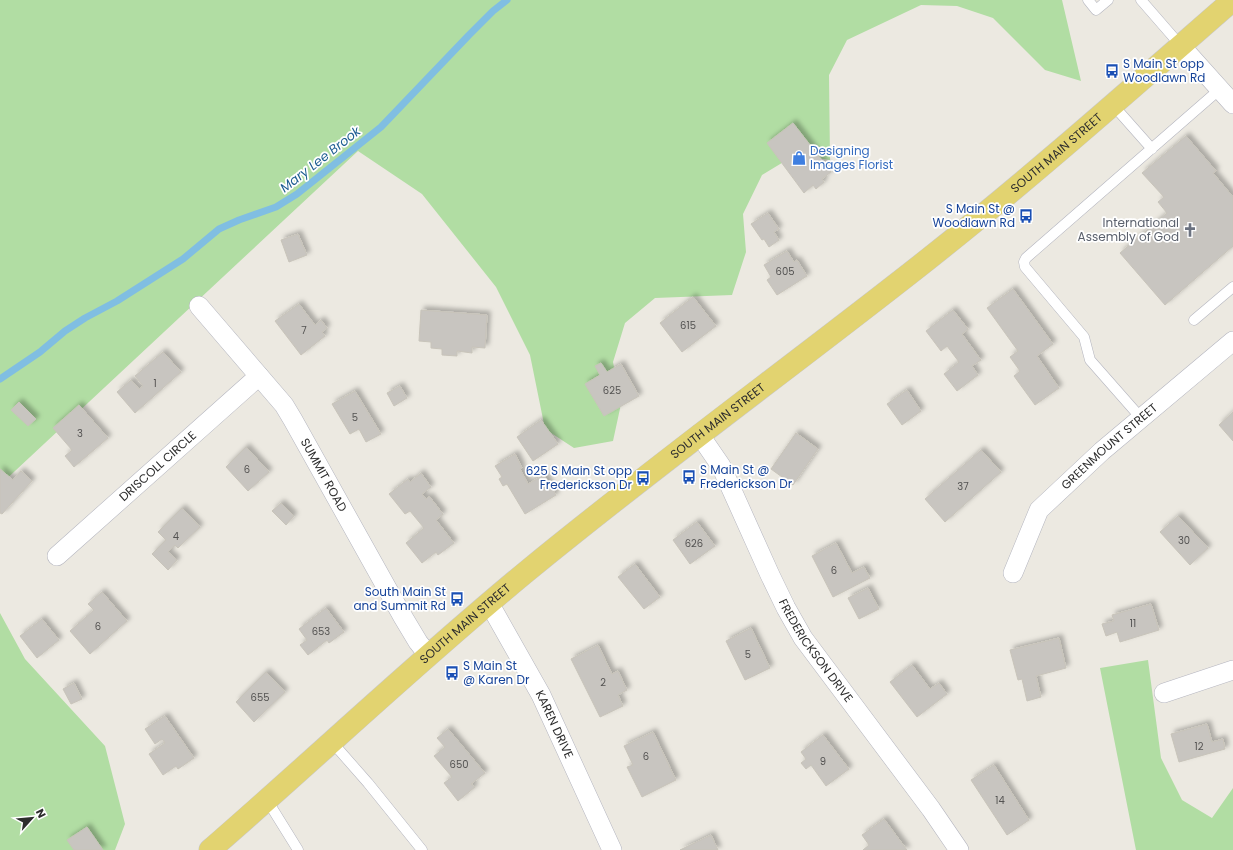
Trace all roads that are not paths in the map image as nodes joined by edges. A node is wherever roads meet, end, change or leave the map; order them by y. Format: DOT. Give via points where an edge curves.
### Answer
graph roads {
  1 [pos="1088,0"];
  2 [pos="1108,0"];
  3 [pos="1141,0"];
  4 [pos="1233,0"];
  5 [pos="1181,46"];
  6 [pos="1220,89"];
  7 [pos="1233,104"];
  8 [pos="1113,105"];
  9 [pos="1152,149"];
  10 [pos="1233,287"];
  11 [pos="199,306"];
  12 [pos="1194,320"];
  13 [pos="1233,340"];
  14 [pos="259,376"];
  15 [pos="1141,418"];
  16 [pos="700,434"];
  17 [pos="57,556"];
  18 [pos="1013,573"];
  19 [pos="489,604"];
  20 [pos="429,656"];
  21 [pos="1233,670"];
  22 [pos="1164,693"];
  23 [pos="332,742"];
  24 [pos="267,800"];
  25 [pos="210,850"];
  26 [pos="298,850"];
  27 [pos="422,850"];
  28 [pos="612,850"];
  29 [pos="959,850"];
  1 -- 2 [label="lane" via="1096,10"];
  3 -- 5 [label="lane"];
  4 -- 5 [label="main road, SOUTH MAIN STREET"];
  5 -- 6 [label="street"];
  5 -- 8 [label="main road, SOUTH MAIN STREET"];
  6 -- 7 [label="street"];
  6 -- 9 [label="lane"];
  8 -- 9 [label="lane"];
  8 -- 16 [label="main road, SOUTH MAIN STREET" via="933,255"];
  9 -- 15 [label="lane" via="1024,262 1084,337 1090,360"];
  10 -- 12 [label="lane"];
  11 -- 14 [label="street, SUMMIT ROAD"];
  13 -- 15 [label="street, GREENMOUNT STREET"];
  14 -- 17 [label="street, DRISCOLL CIRCLE"];
  14 -- 20 [label="street, SUMMIT ROAD" via="284,405 403,617"];
  15 -- 18 [label="street, GREENMOUNT STREET" via="1039,510"];
  16 -- 19 [label="main road, SOUTH MAIN STREET" via="612,502"];
  16 -- 29 [label="street, FREDERICKSON DRIVE" via="721,466 770,575 803,638"];
  19 -- 20 [label="main road, SOUTH MAIN STREET"];
  19 -- 28 [label="street, KAREN DRIVE" via="541,695"];
  20 -- 23 [label="main road, SOUTH MAIN STREET"];
  21 -- 22 [label="street"];
  23 -- 24 [label="main road, SOUTH MAIN STREET"];
  23 -- 27 [label="lane"];
  24 -- 25 [label="main road, SOUTH MAIN STREET"];
  24 -- 26 [label="lane"];
}
